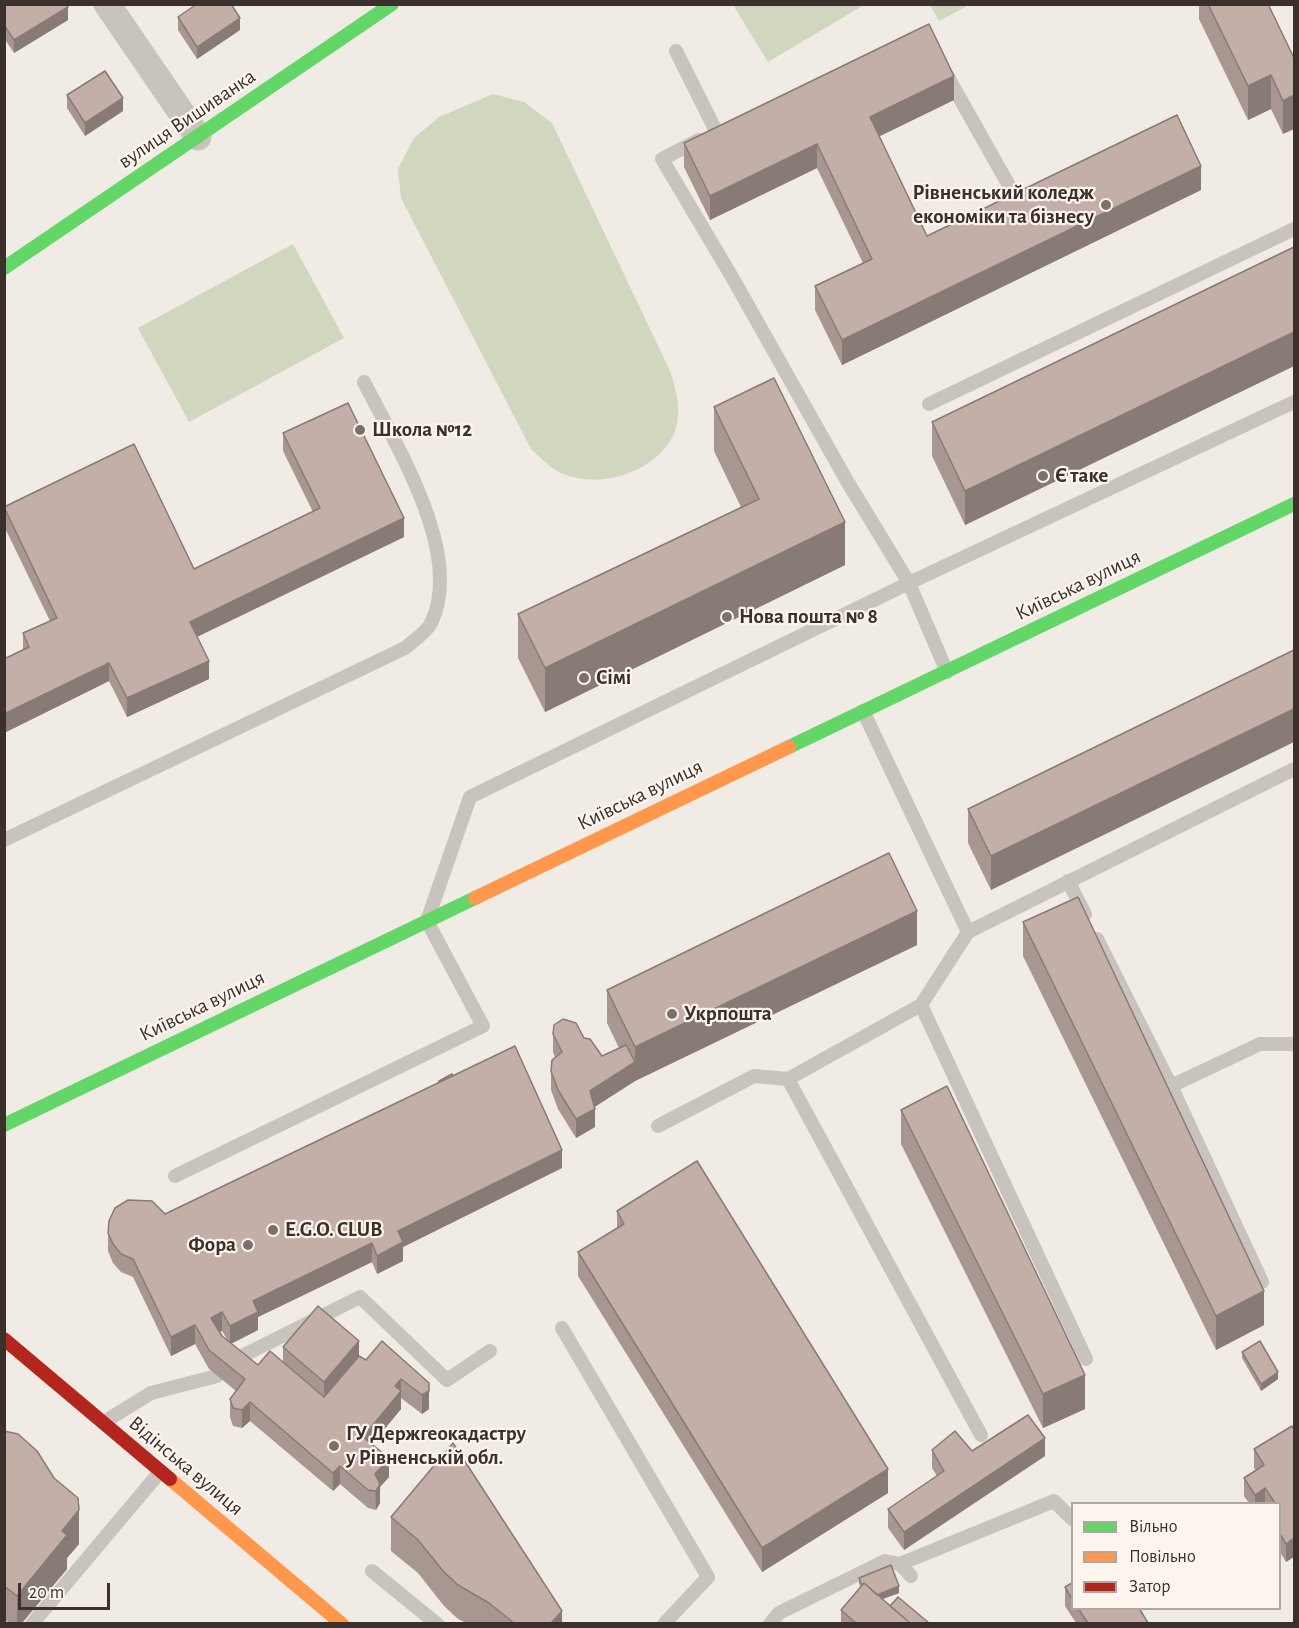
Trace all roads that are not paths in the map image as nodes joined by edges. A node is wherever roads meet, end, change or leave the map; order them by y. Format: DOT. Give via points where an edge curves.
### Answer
graph roads {
  1 [pos="107,4"];
  2 [pos="392,4"];
  3 [pos="676,51"];
  4 [pos="940,63"];
  5 [pos="198,137"];
  6 [pos="1016,198"];
  7 [pos="1294,229"];
  8 [pos="4,267"];
  9 [pos="364,382"];
  10 [pos="1294,402"];
  11 [pos="929,404"];
  12 [pos="1294,504"];
  13 [pos="909,583"];
  14 [pos="947,672"];
  15 [pos="863,711"];
  16 [pos="1294,769"];
  17 [pos="4,840"];
  18 [pos="1068,881"];
  19 [pos="427,921"];
  20 [pos="968,932"];
  21 [pos="921,1005"];
  22 [pos="1294,1044"];
  23 [pos="788,1079"];
  24 [pos="1171,1086"];
  25 [pos="4,1125"];
  26 [pos="658,1126"];
  27 [pos="175,1176"];
  28 [pos="1262,1282"];
  29 [pos="562,1328"];
  30 [pos="4,1339"];
  31 [pos="490,1352"];
  32 [pos="1086,1359"];
  33 [pos="230,1362"];
  34 [pos="217,1376"];
  35 [pos="102,1423"];
  36 [pos="981,1435"];
  37 [pos="160,1472"];
  38 [pos="1071,1518"];
  39 [pos="900,1564"];
  40 [pos="372,1571"];
  41 [pos="911,1576"];
  42 [pos="32,1623"];
  43 [pos="342,1623"];
  44 [pos="437,1623"];
  45 [pos="663,1623"];
  46 [pos="770,1623"];
  1 -- 5 [label="street"];
  2 -- 5 [label="main road, вулиця Вишиванка"];
  3 -- 13 [label="lane" via="721,129 662,159"];
  4 -- 6 [label="lane"];
  5 -- 8 [label="main road, вулиця Вишиванка"];
  7 -- 11 [label="lane"];
  9 -- 17 [label="lane" via="437,539 440,597 431,625 405,648"];
  10 -- 13 [label="lane"];
  12 -- 14 [label="main road, Київська вулиця"];
  13 -- 14 [label="lane"];
  13 -- 19 [label="lane" via="470,796"];
  14 -- 15 [label="main road, Київська вулиця"];
  15 -- 19 [label="main road, Київська вулиця"];
  15 -- 20 [label="lane"];
  16 -- 18 [label="lane"];
  18 -- 20 [label="lane"];
  18 -- 24 [label="lane"];
  19 -- 25 [label="main road, Київська вулиця"];
  19 -- 27 [label="lane" via="483,1026"];
  20 -- 21 [label="lane"];
  21 -- 23 [label="lane"];
  21 -- 32 [label="lane"];
  22 -- 24 [label="lane" via="1260,1044"];
  23 -- 26 [label="lane" via="754,1076"];
  23 -- 36 [label="lane"];
  24 -- 28 [label="lane"];
  29 -- 45 [label="lane" via="708,1577"];
  30 -- 35 [label="main road, Відінська вулиця"];
  31 -- 33 [label="lane" via="447,1380 360,1297"];
  34 -- 35 [label="lane" via="151,1393"];
  35 -- 37 [label="main road, Відінська вулиця"];
  37 -- 42 [label="lane"];
  37 -- 43 [label="main road, Відінська вулиця"];
  38 -- 39 [label="lane" via="1054,1501"];
  39 -- 41 [label="lane"];
  39 -- 46 [label="lane" via="885,1561 779,1613"];
  40 -- 44 [label="lane"];
}
